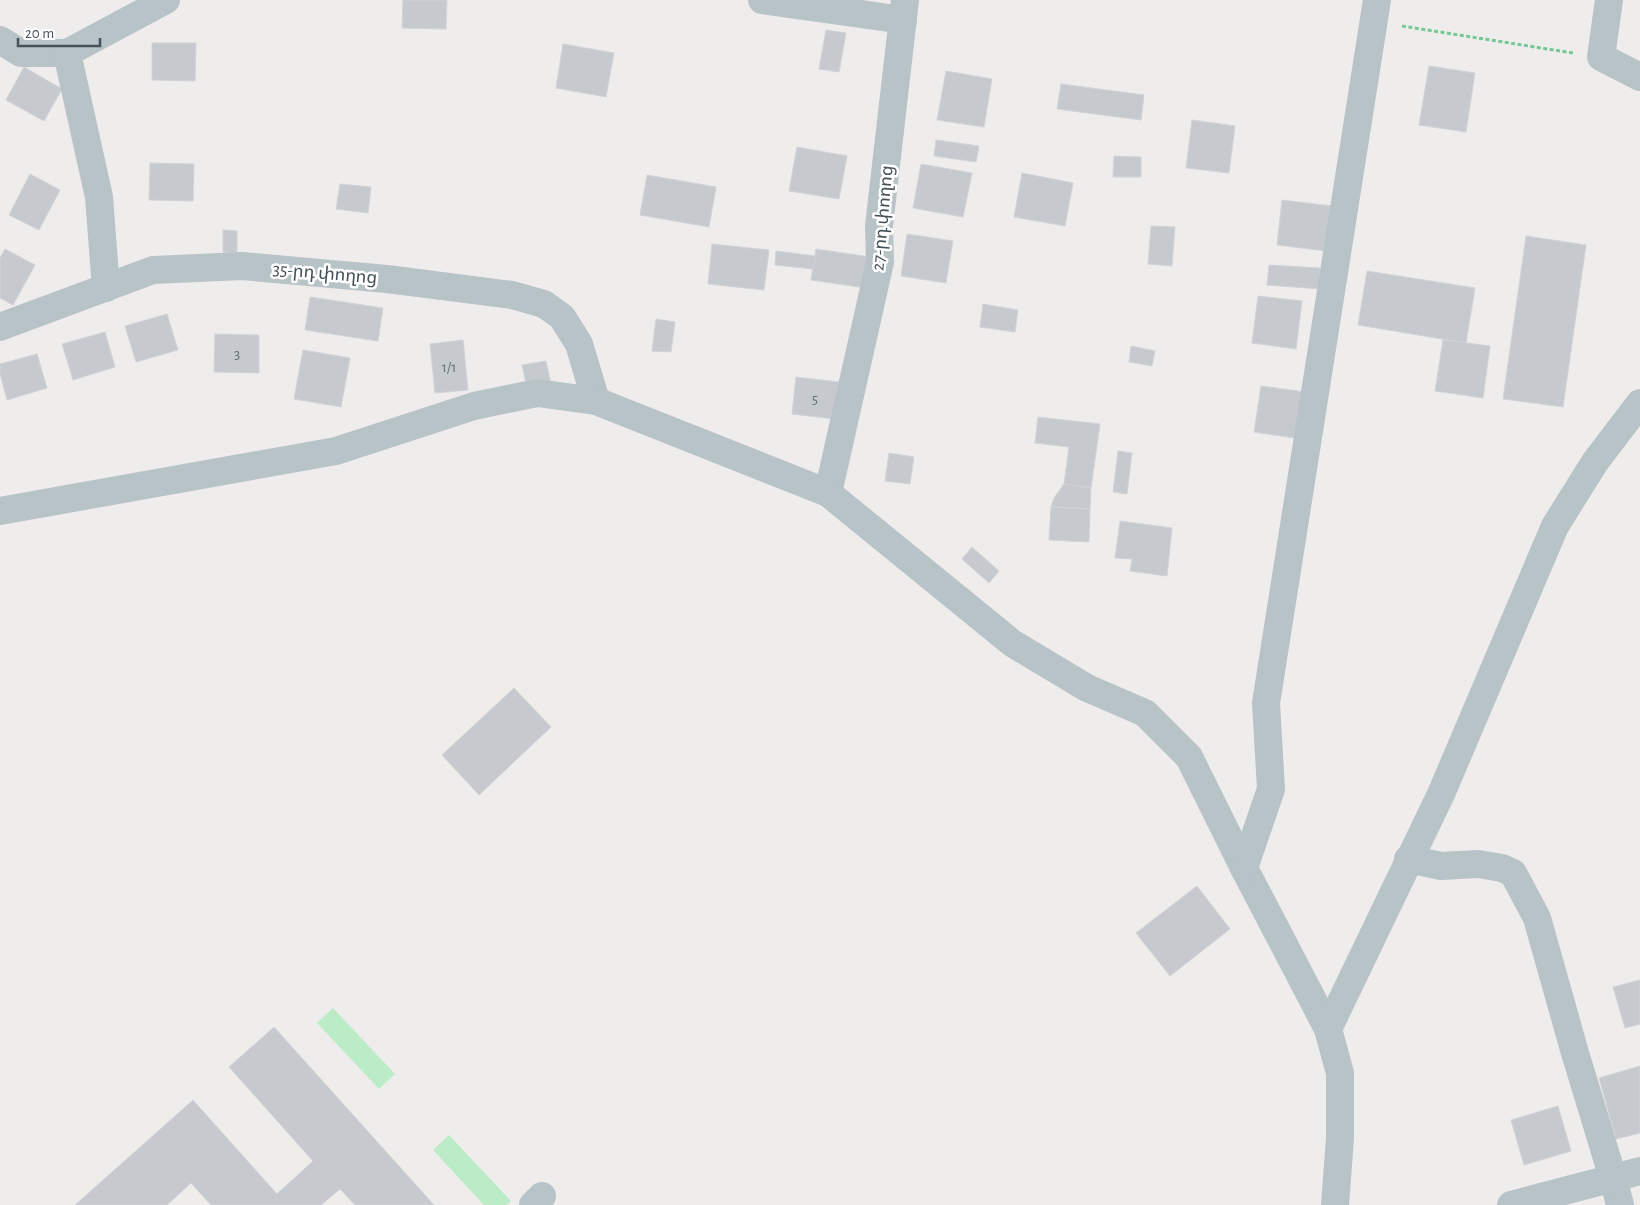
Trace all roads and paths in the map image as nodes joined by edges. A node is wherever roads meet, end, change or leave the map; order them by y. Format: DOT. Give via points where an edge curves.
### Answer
graph roads {
  1 [pos="166,0"];
  2 [pos="762,0"];
  3 [pos="1609,0"];
  4 [pos="904,10"];
  5 [pos="1375,11"];
  6 [pos="0,40"];
  7 [pos="67,53"];
  8 [pos="1601,57"];
  9 [pos="1640,77"];
  10 [pos="106,288"];
  11 [pos="0,327"];
  12 [pos="596,401"];
  13 [pos="1640,403"];
  14 [pos="1640,410"];
  15 [pos="828,493"];
  16 [pos="0,511"];
  17 [pos="1408,859"];
  18 [pos="1244,868"];
  19 [pos="1328,1029"];
  20 [pos="1640,1171"];
  21 [pos="1614,1178"];
  22 [pos="1336,1205"];
  23 [pos="1511,1205"];
  24 [pos="1620,1205"];
  1 -- 7 [label="street"];
  2 -- 4 [label="street"];
  3 -- 8 [label="street"];
  4 -- 15 [label="street, 27-րդ փողոց" via="879,226 880,262"];
  5 -- 8 [label="path"];
  5 -- 18 [label="street" via="1266,703 1271,789"];
  6 -- 7 [label="street" via="22,53"];
  7 -- 10 [label="street" via="99,196"];
  8 -- 9 [label="street"];
  10 -- 11 [label="street, 35-րդ փողոց"];
  10 -- 12 [label="street, 35-րդ փողոց" via="153,270 242,266 387,279 512,295 544,304 562,317 578,344"];
  12 -- 15 [label="street"];
  12 -- 16 [label="street" via="537,392 474,406 336,451"];
  13 -- 14 [label="street"];
  13 -- 17 [label="street" via="1595,462 1556,526 1441,794"];
  15 -- 18 [label="street" via="1012,642 1087,688 1145,713 1189,757"];
  17 -- 19 [label="street"];
  17 -- 21 [label="street" via="1441,866 1478,864 1513,873 1537,918"];
  18 -- 19 [label="street"];
  19 -- 22 [label="street" via="1340,1073"];
  20 -- 21 [label="street"];
  21 -- 23 [label="street"];
  21 -- 24 [label="street"];
}
